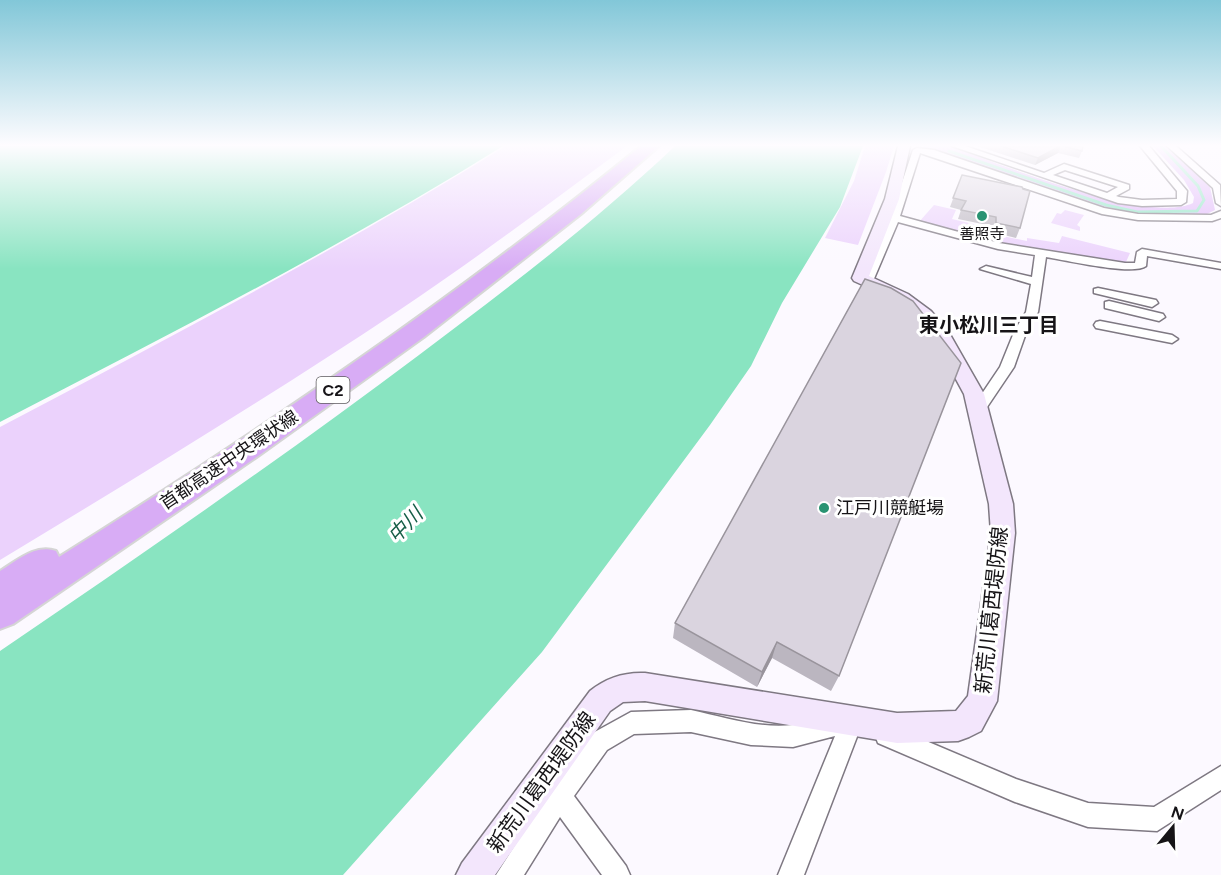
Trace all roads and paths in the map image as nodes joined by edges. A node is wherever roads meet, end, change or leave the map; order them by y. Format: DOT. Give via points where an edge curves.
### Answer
graph roads {
  1 [pos="586,187"];
  2 [pos="602,187"];
  3 [pos="899,187"];
  4 [pos="901,187"];
  5 [pos="1032,187"];
  6 [pos="1076,187"];
  7 [pos="1125,187"];
  8 [pos="1178,187"];
  9 [pos="1219,187"];
  10 [pos="899,191"];
  11 [pos="1107,197"];
  12 [pos="1221,203"];
  13 [pos="1221,214"];
  14 [pos="895,219"];
  15 [pos="1041,254"];
  16 [pos="1221,266"];
  17 [pos="986,269"];
  18 [pos="867,281"];
  19 [pos="1037,282"];
  20 [pos="1098,291"];
  21 [pos="1152,303"];
  22 [pos="1109,305"];
  23 [pos="1159,317"];
  24 [pos="1101,325"];
  25 [pos="1172,339"];
  26 [pos="978,410"];
  27 [pos="0,589"];
  28 [pos="0,613"];
  29 [pos="852,721"];
  30 [pos="1221,777"];
  31 [pos="560,796"];
  32 [pos="474,875"];
  33 [pos="509,875"];
  34 [pos="617,875"];
  35 [pos="791,875"];
  1 -- 27 [label="highway, 首都高速中央環状線 / C2" via="446,293 187,470"];
  2 -- 28 [label="highway, 首都高速中央環状線 / C2" via="539,240 366,366"];
  3 -- 10 [label="main road"];
  4 -- 10 [label="street"];
  5 -- 13 [label="street" via="1102,211 1138,217 1212,218"];
  6 -- 11 [label="street"];
  7 -- 11 [label="street"];
  8 -- 11 [label="street" via="1181,202 1142,203"];
  9 -- 12 [label="street"];
  10 -- 14 [label="street"];
  10 -- 18 [label="main road" via="860,278"];
  14 -- 15 [label="street"];
  14 -- 18 [label="street"];
  15 -- 16 [label="street" via="1140,266 1142,252"];
  15 -- 19 [label="street"];
  17 -- 19 [label="street"];
  18 -- 26 [label="main road, 新荒川葛西堤防線" via="902,297 939,331 967,379"];
  19 -- 26 [label="street" via="1032,312 1007,367"];
  20 -- 21 [label="street"];
  22 -- 23 [label="street"];
  24 -- 25 [label="street"];
  26 -- 29 [label="main road, 新荒川葛西堤防線" via="1001,504 1002,533 982,701 970,720 958,726 897,728"];
  29 -- 30 [label="street" via="1015,790 1088,815 1157,819"];
  29 -- 31 [label="street" via="793,736 751,734 691,721 631,723 599,742"];
  29 -- 32 [label="main road, 新荒川葛西堤防線" via="645,687 613,690 600,701"];
  29 -- 35 [label="street"];
  31 -- 33 [label="street"];
  31 -- 34 [label="street"];
}
